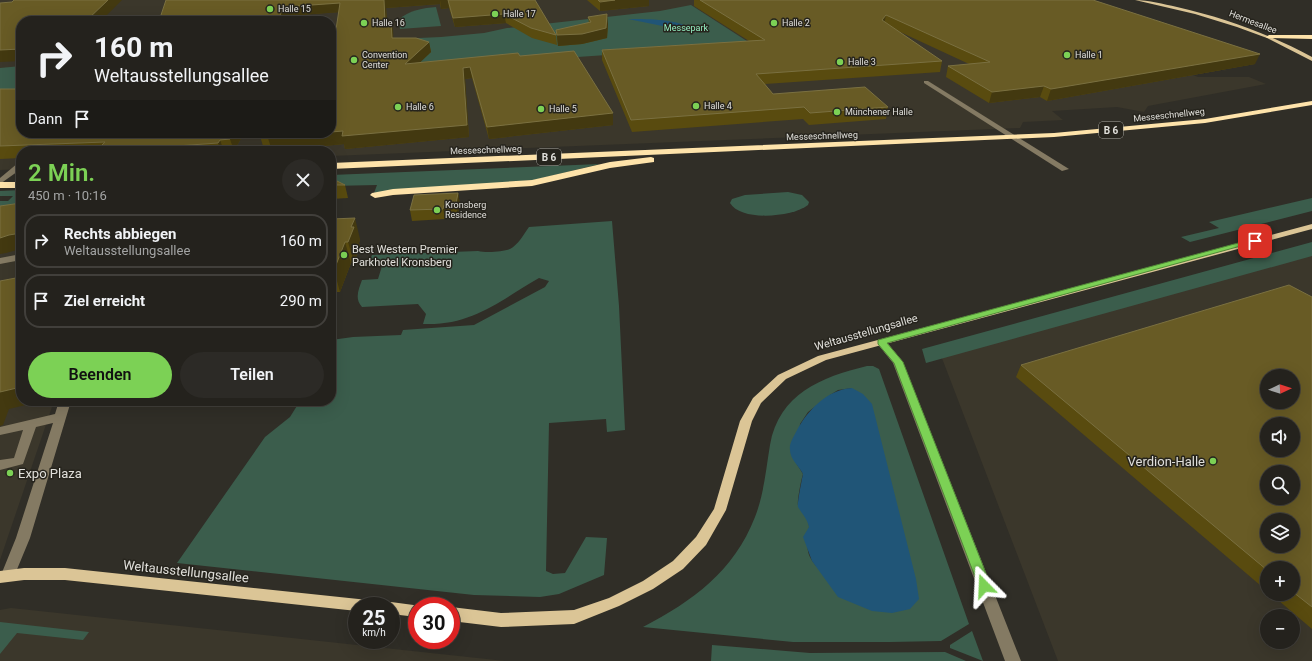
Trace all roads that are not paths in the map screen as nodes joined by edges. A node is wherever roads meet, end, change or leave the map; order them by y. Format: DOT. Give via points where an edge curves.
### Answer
graph roads {
  1 [pos="1137,0"];
  2 [pos="1269,37"];
  3 [pos="1312,37"];
  4 [pos="1312,41"];
  5 [pos="1278,42"];
  6 [pos="1312,59"];
  7 [pos="926,82"];
  8 [pos="1312,103"];
  9 [pos="1312,110"];
  10 [pos="676,157"];
  11 [pos="336,166"];
  12 [pos="16,169"];
  13 [pos="1065,169"];
  14 [pos="336,172"];
  15 [pos="16,179"];
  16 [pos="0,181"];
  17 [pos="16,185"];
  18 [pos="0,186"];
  19 [pos="375,195"];
  20 [pos="1312,226"];
  21 [pos="16,258"];
  22 [pos="0,261"];
  23 [pos="881,342"];
  24 [pos="63,406"];
  25 [pos="60,417"];
  26 [pos="31,424"];
  27 [pos="0,431"];
  28 [pos="0,465"];
  29 [pos="4,576"];
  30 [pos="348,604"];
  31 [pos="460,615"];
  32 [pos="1013,661"];
  1 -- 2 [label="main road, Hermesallee" via="1221,20"];
  2 -- 3 [label="highway"];
  2 -- 5 [label="main road, Hermesallee"];
  4 -- 5 [label="highway"];
  5 -- 6 [label="main road, Hermesallee"];
  7 -- 13 [label="street"];
  8 -- 11 [label="highway, Messeschnellweg / B 6" via="1205,121 1054,135"];
  9 -- 10 [label="highway, Messeschnellweg / B 6" via="1214,125 1097,137"];
  10 -- 14 [label="highway, Messeschnellweg / B 6"];
  10 -- 19 [label="highway" via="610,165 513,185"];
  12 -- 16 [label="street"];
  15 -- 16 [label="highway"];
  17 -- 18 [label="highway"];
  20 -- 23 [label="main road, Weltausstellungsallee"];
  21 -- 22 [label="street"];
  23 -- 31 [label="main road, Weltausstellungsallee" via="816,361 782,377 757,401 746,421 720,510 701,541 678,565 648,585 614,602 574,617 501,620"];
  23 -- 32 [label="street" via="898,362"];
  24 -- 25 [label="street"];
  25 -- 26 [label="street"];
  25 -- 29 [label="street" via="23,538"];
  26 -- 27 [label="street"];
  26 -- 28 [label="street" via="19,461"];
  29 -- 30 [label="main road, Weltausstellungsallee" via="65,574"];
}
